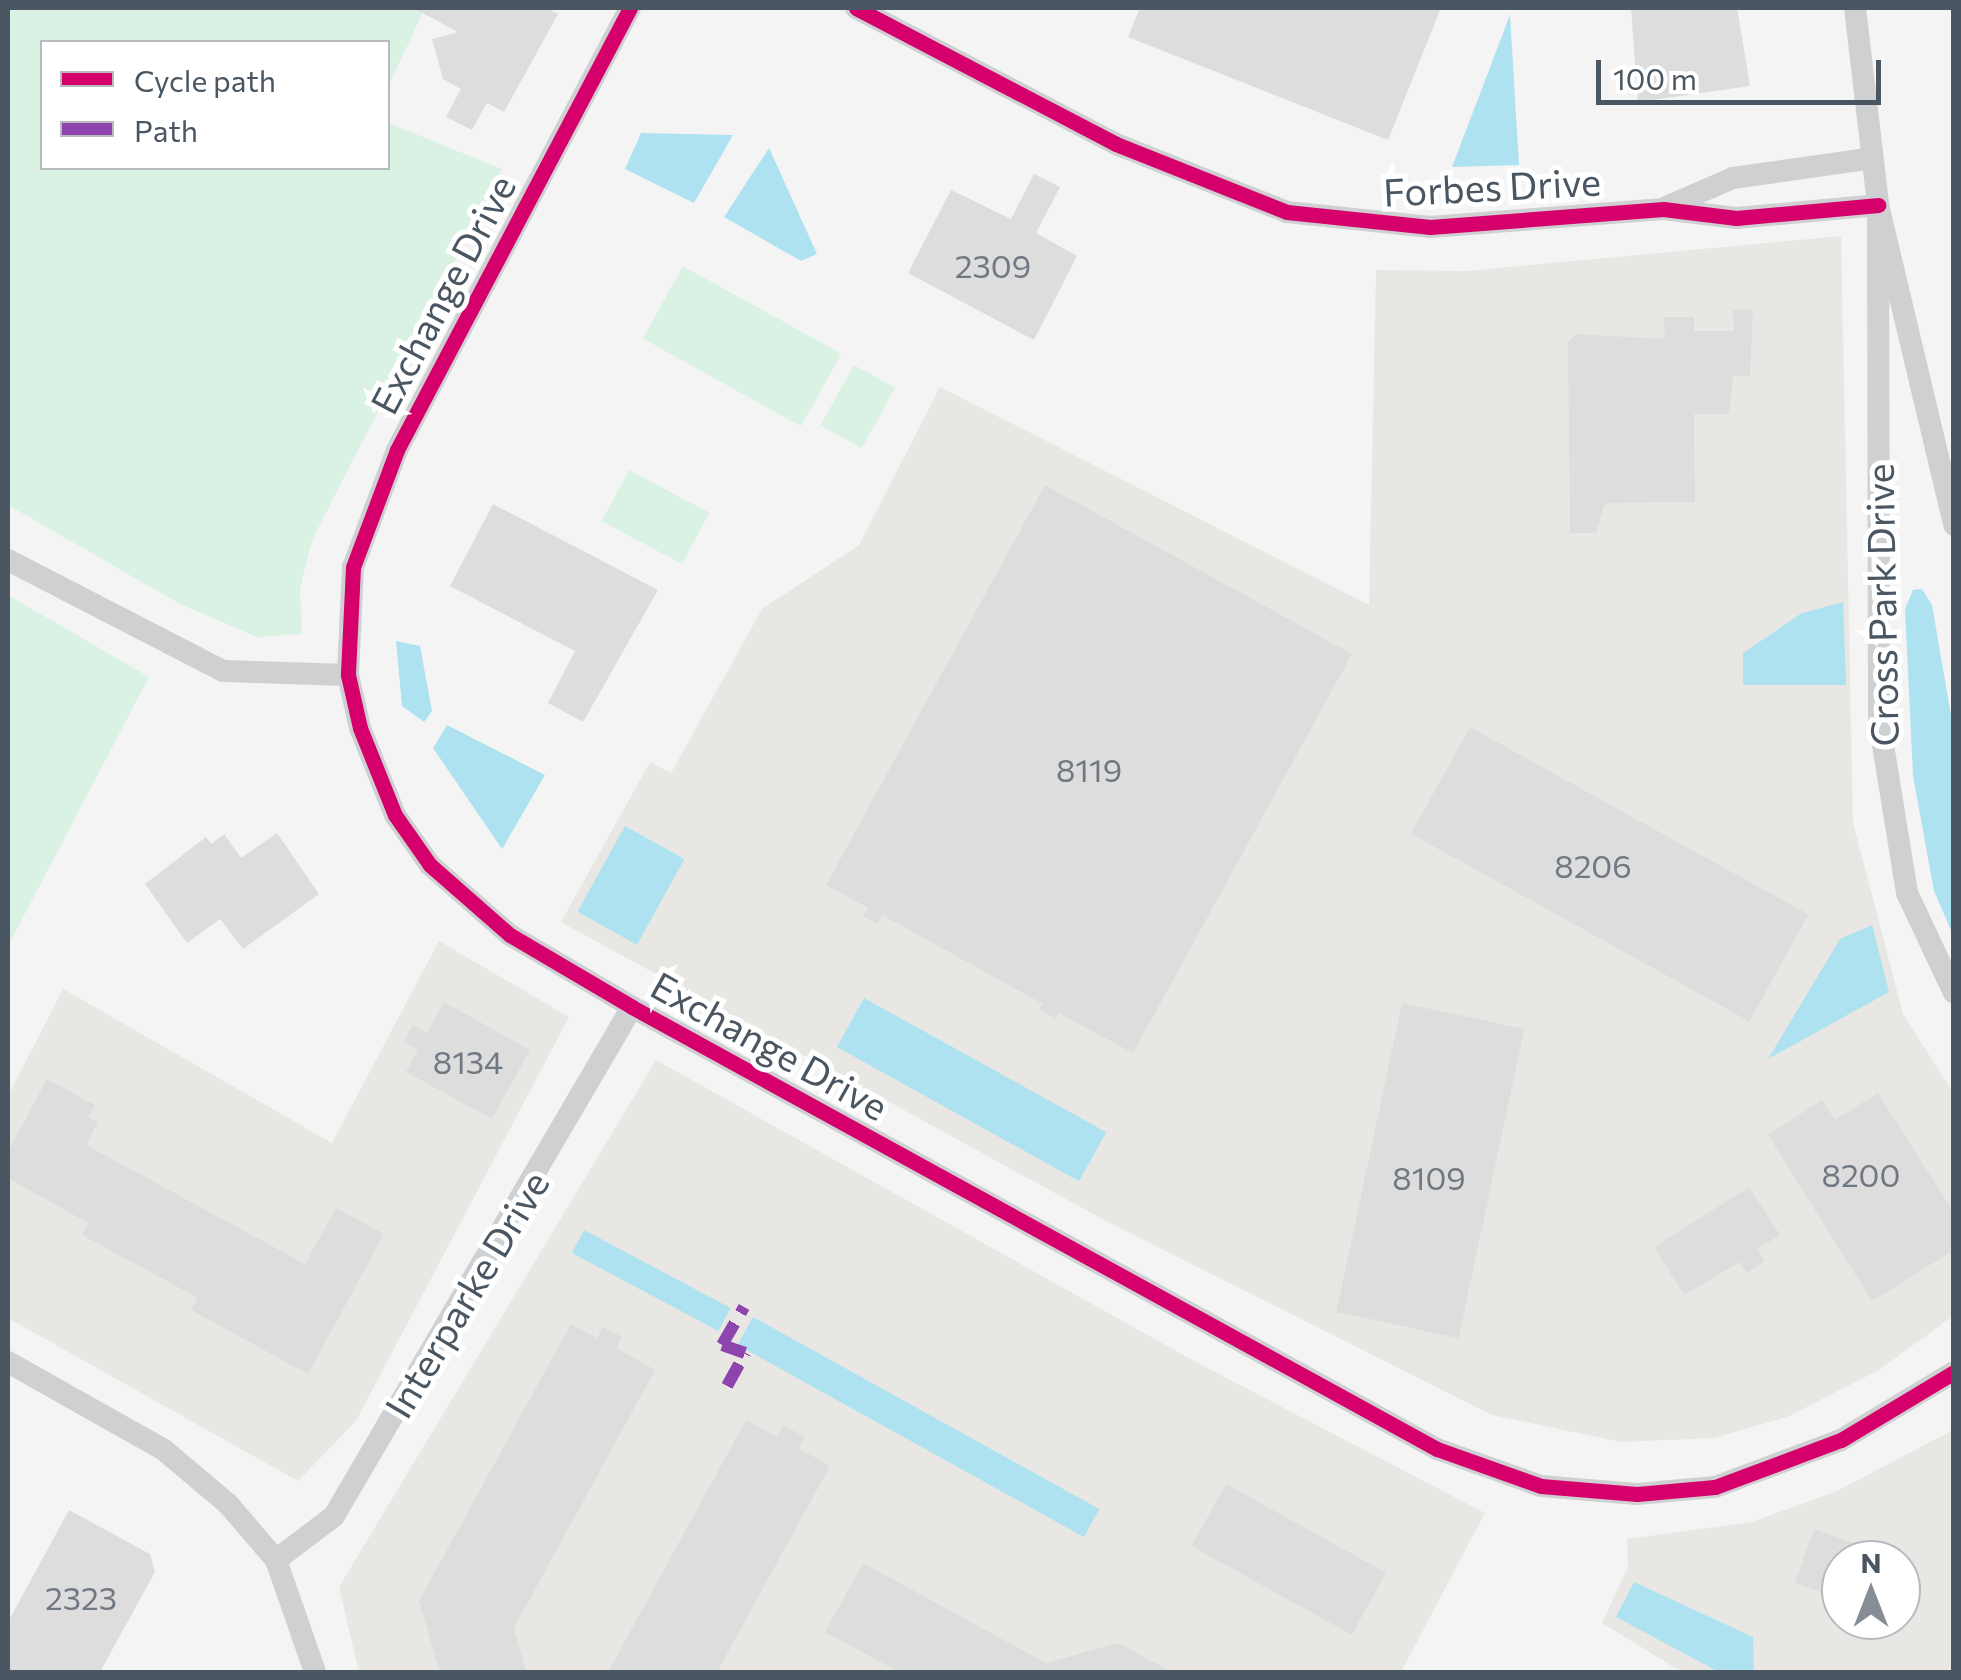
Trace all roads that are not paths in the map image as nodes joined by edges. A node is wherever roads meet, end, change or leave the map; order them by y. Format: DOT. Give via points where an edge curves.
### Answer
graph roads {
  1 [pos="630,8"];
  2 [pos="856,8"];
  3 [pos="1855,8"];
  4 [pos="1873,158"];
  5 [pos="1878,205"];
  6 [pos="1662,209"];
  7 [pos="1954,525"];
  8 [pos="8,560"];
  9 [pos="348,675"];
  10 [pos="1954,993"];
  11 [pos="632,1007"];
  12 [pos="8,1362"];
  13 [pos="1954,1372"];
  14 [pos="276,1560"];
  15 [pos="315,1672"];
  1 -- 9 [label="street, Exchange Drive" via="368,514 353,567"];
  2 -- 6 [label="street, Forbes Drive" via="1116,144 1287,212 1430,227"];
  3 -- 4 [label="street, Cross Park Drive"];
  4 -- 5 [label="street, Cross Park Drive"];
  4 -- 6 [label="street, Forbes Drive" via="1733,178"];
  5 -- 6 [label="street, Forbes Drive" via="1736,218"];
  5 -- 7 [label="street, Cross Park Drive"];
  5 -- 10 [label="street, Cross Park Drive" via="1879,720 1908,893"];
  8 -- 9 [label="street" via="223,671"];
  9 -- 11 [label="street, Exchange Drive" via="377,778 430,865 510,935"];
  11 -- 13 [label="street, Exchange Drive" via="1437,1450 1541,1486 1654,1494 1732,1482 1841,1440"];
  11 -- 14 [label="street, Interparke Drive" via="334,1516"];
  12 -- 14 [label="street" via="164,1450 228,1504"];
  14 -- 15 [label="street"];
}
